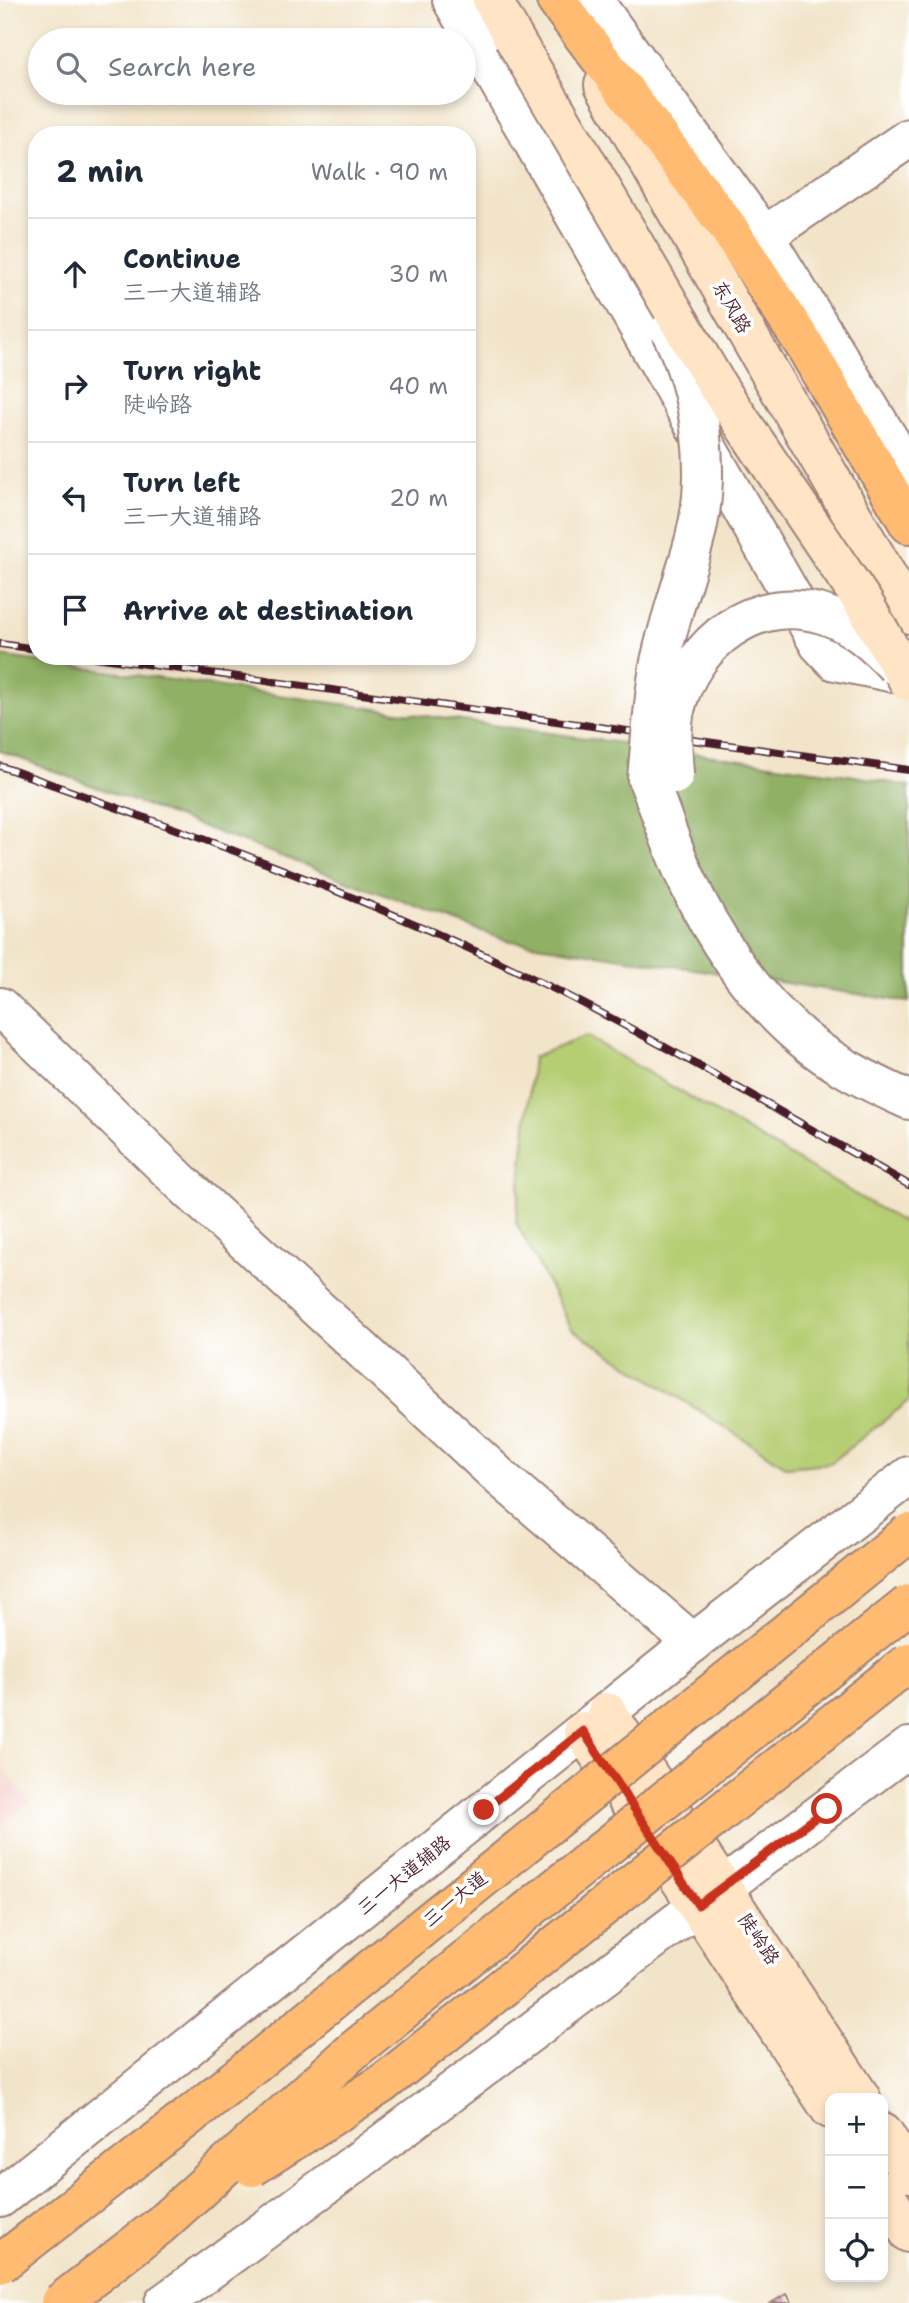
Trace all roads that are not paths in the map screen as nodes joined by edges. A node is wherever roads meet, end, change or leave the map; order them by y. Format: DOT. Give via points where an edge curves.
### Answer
graph roads {
  1 [pos="452,0"];
  2 [pos="492,0"];
  3 [pos="555,0"];
  4 [pos="593,0"];
  5 [pos="468,28"];
  6 [pos="476,42"];
  7 [pos="909,138"];
  8 [pos="581,157"];
  9 [pos="764,236"];
  10 [pos="909,472"];
  11 [pos="909,524"];
  12 [pos="909,614"];
  13 [pos="907,677"];
  14 [pos="660,777"];
  15 [pos="0,1007"];
  16 [pos="909,1074"];
  17 [pos="909,1100"];
  18 [pos="909,1476"];
  19 [pos="909,1534"];
  20 [pos="909,1604"];
  21 [pos="693,1643"];
  22 [pos="909,1662"];
  23 [pos="595,1721"];
  24 [pos="909,1747"];
  25 [pos="711,1895"];
  26 [pos="857,2093"];
  27 [pos="825,2100"];
  28 [pos="888,2140"];
  29 [pos="909,2173"];
  30 [pos="0,2198"];
  31 [pos="888,2199"];
  32 [pos="159,2226"];
  33 [pos="909,2233"];
  34 [pos="0,2264"];
  35 [pos="60,2303"];
  36 [pos="164,2303"];
  1 -- 5 [label="street"];
  2 -- 8 [label="main road, bridge"];
  3 -- 11 [label="highway" via="727,226"];
  3 -- 12 [label="main road, 东风路"];
  4 -- 9 [label="street"];
  6 -- 13 [label="street" via="819,644 835,661"];
  7 -- 9 [label="street"];
  8 -- 13 [label="main road, bridge" via="718,387 863,601"];
  8 -- 14 [label="street, bridge" via="676,342 692,383 699,424 701,489 696,535 660,665"];
  9 -- 10 [label="street"];
  13 -- 14 [label="street, bridge" via="857,631 823,614 785,609 744,620 709,644 695,662 675,708 672,744"];
  14 -- 16 [label="street" via="750,948 807,1012 846,1042"];
  14 -- 17 [label="street" via="686,878 716,932 769,1006 803,1039"];
  15 -- 21 [label="street" via="184,1185 481,1459"];
  18 -- 21 [label="street, 三一大道辅路"];
  19 -- 34 [label="highway, 三一大道, bridge"];
  20 -- 32 [label="highway, bridge" via="355,2049"];
  21 -- 23 [label="street, 三一大道辅路"];
  22 -- 32 [label="highway, bridge" via="382,2084"];
  23 -- 25 [label="main road, 陡岭路"];
  23 -- 30 [label="street, 三一大道辅路"];
  24 -- 25 [label="street"];
  25 -- 26 [label="main road, 陡岭路"];
  25 -- 27 [label="main road, 陡岭路"];
  25 -- 36 [label="street"];
  28 -- 29 [label="main road"];
  31 -- 33 [label="main road"];
  32 -- 35 [label="highway, bridge"];
}
